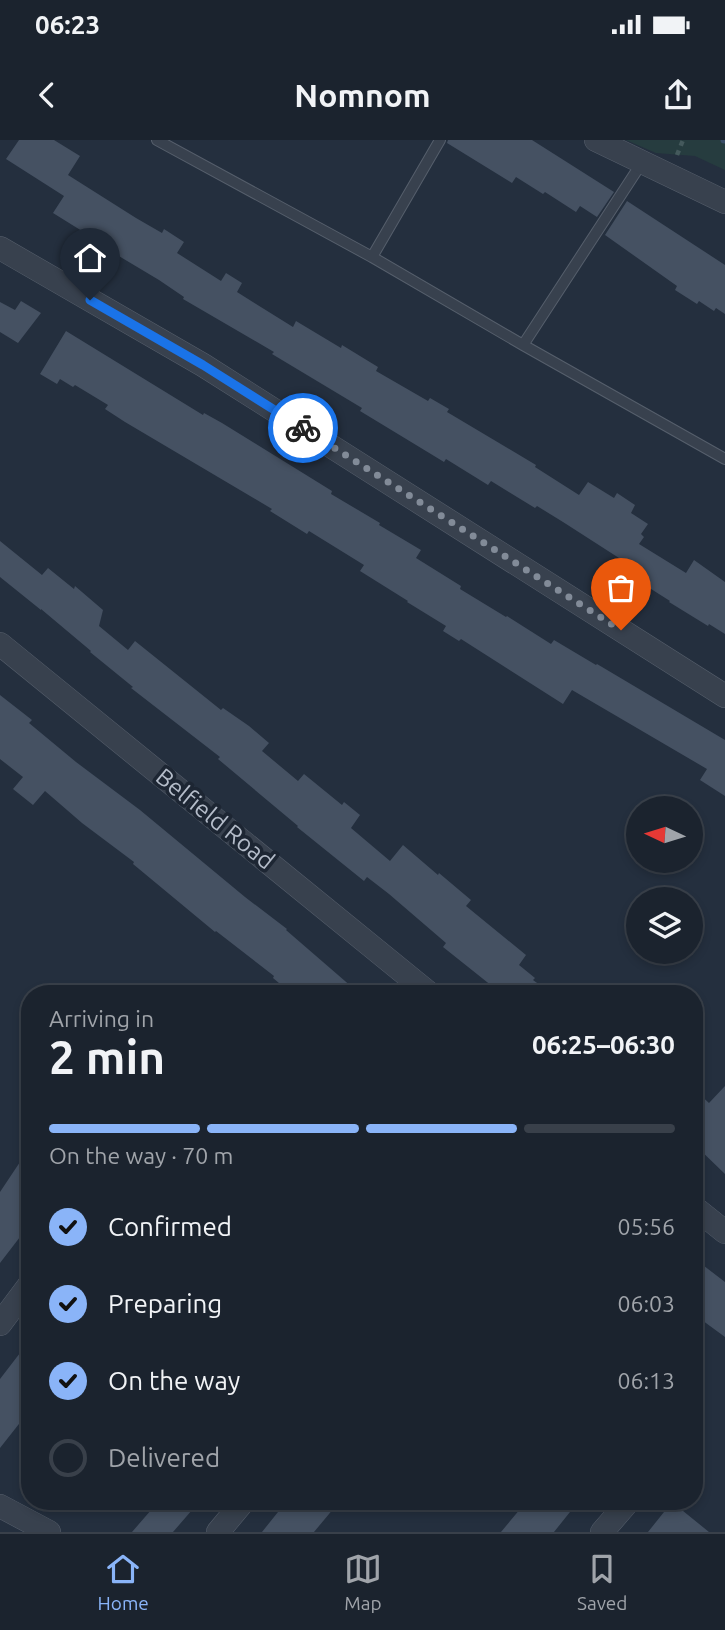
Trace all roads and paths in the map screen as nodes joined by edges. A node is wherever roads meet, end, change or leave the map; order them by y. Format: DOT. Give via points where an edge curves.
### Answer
graph roads {
  1 [pos="157,140"];
  2 [pos="440,140"];
  3 [pos="596,140"];
  4 [pos="643,161"];
  5 [pos="725,202"];
  6 [pos="0,248"];
  7 [pos="372,257"];
  8 [pos="523,345"];
  9 [pos="725,458"];
  10 [pos="0,644"];
  11 [pos="725,696"];
  12 [pos="419,985"];
  13 [pos="703,1214"];
  14 [pos="725,1232"];
  15 [pos="21,1296"];
  16 [pos="0,1324"];
  17 [pos="0,1506"];
  18 [pos="236,1510"];
  19 [pos="621,1510"];
  20 [pos="49,1532"];
  21 [pos="218,1532"];
  22 [pos="602,1532"];
  1 -- 7 [label="lane"];
  2 -- 7 [label="lane"];
  3 -- 4 [label="street"];
  4 -- 5 [label="street"];
  4 -- 8 [label="lane"];
  6 -- 11 [label="street" via="203,365"];
  7 -- 8 [label="lane"];
  8 -- 9 [label="lane"];
  10 -- 12 [label="street, Belfield Road"];
  13 -- 14 [label="street"];
  15 -- 16 [label="street"];
  17 -- 20 [label="street"];
  18 -- 21 [label="street"];
  19 -- 22 [label="street"];
}
